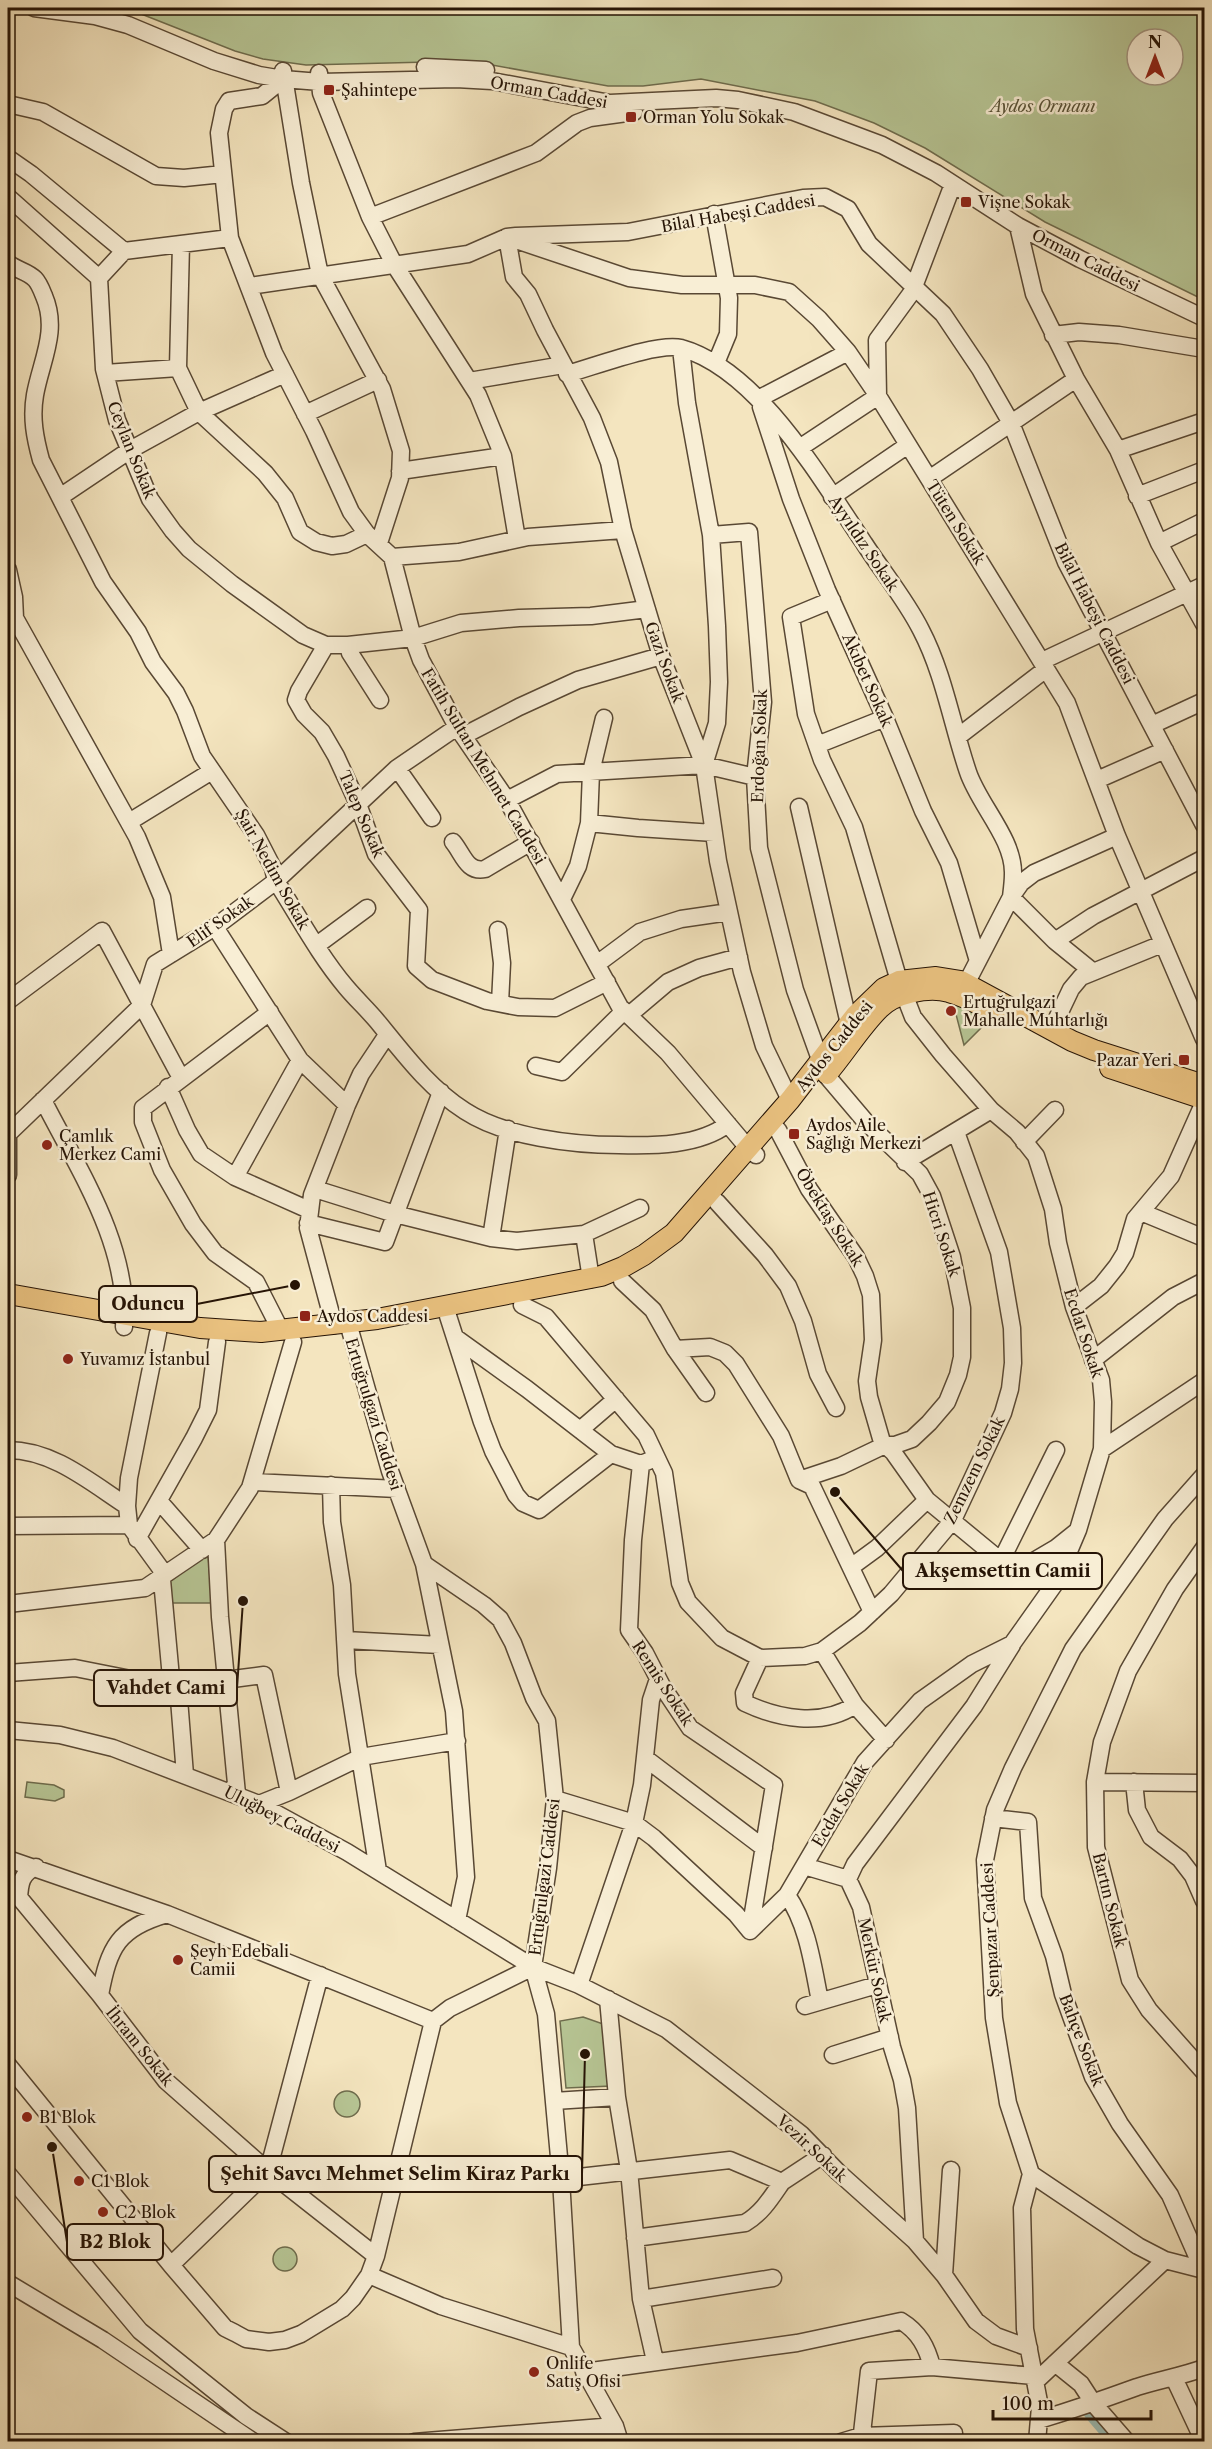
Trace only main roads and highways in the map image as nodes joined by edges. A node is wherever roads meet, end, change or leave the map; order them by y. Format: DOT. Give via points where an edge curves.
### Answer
graph roads {
  1 [pos="902,988"];
  2 [pos="824,1069"];
  3 [pos="1204,1085"];
  4 [pos="1204,1100"];
  5 [pos="752,1151"];
  6 [pos="8,1294"];
  7 [pos="8,1307"];
  8 [pos="125,1321"];
  9 [pos="344,1327"];
  10 [pos="287,1337"];
  1 -- 2 [label="main road, Aydos Caddesi"];
  1 -- 2 [label="main road, Aydos Caddesi" via="878,993 849,1024"];
  1 -- 3 [label="main road, Aydos Caddesi" via="936,977 966,984 1094,1050"];
  1 -- 4 [label="main road, Aydos Caddesi" via="949,992 1068,1053"];
  2 -- 5 [label="main road, Aydos Caddesi" via="790,1100"];
  2 -- 5 [label="main road, Aydos Caddesi" via="778,1130"];
  5 -- 9 [label="main road, Aydos Caddesi" via="668,1239 623,1267 591,1279"];
  5 -- 9 [label="main road, Aydos Caddesi" via="717,1202 672,1250 622,1281 580,1295 522,1305"];
  6 -- 8 [label="main road, Aydos Caddesi"];
  7 -- 8 [label="main road, Aydos Caddesi"];
  8 -- 10 [label="main road, Aydos Caddesi"];
  8 -- 10 [label="main road, Aydos Caddesi" via="158,1333 217,1342"];
  9 -- 10 [label="main road, Aydos Caddesi"];
}
